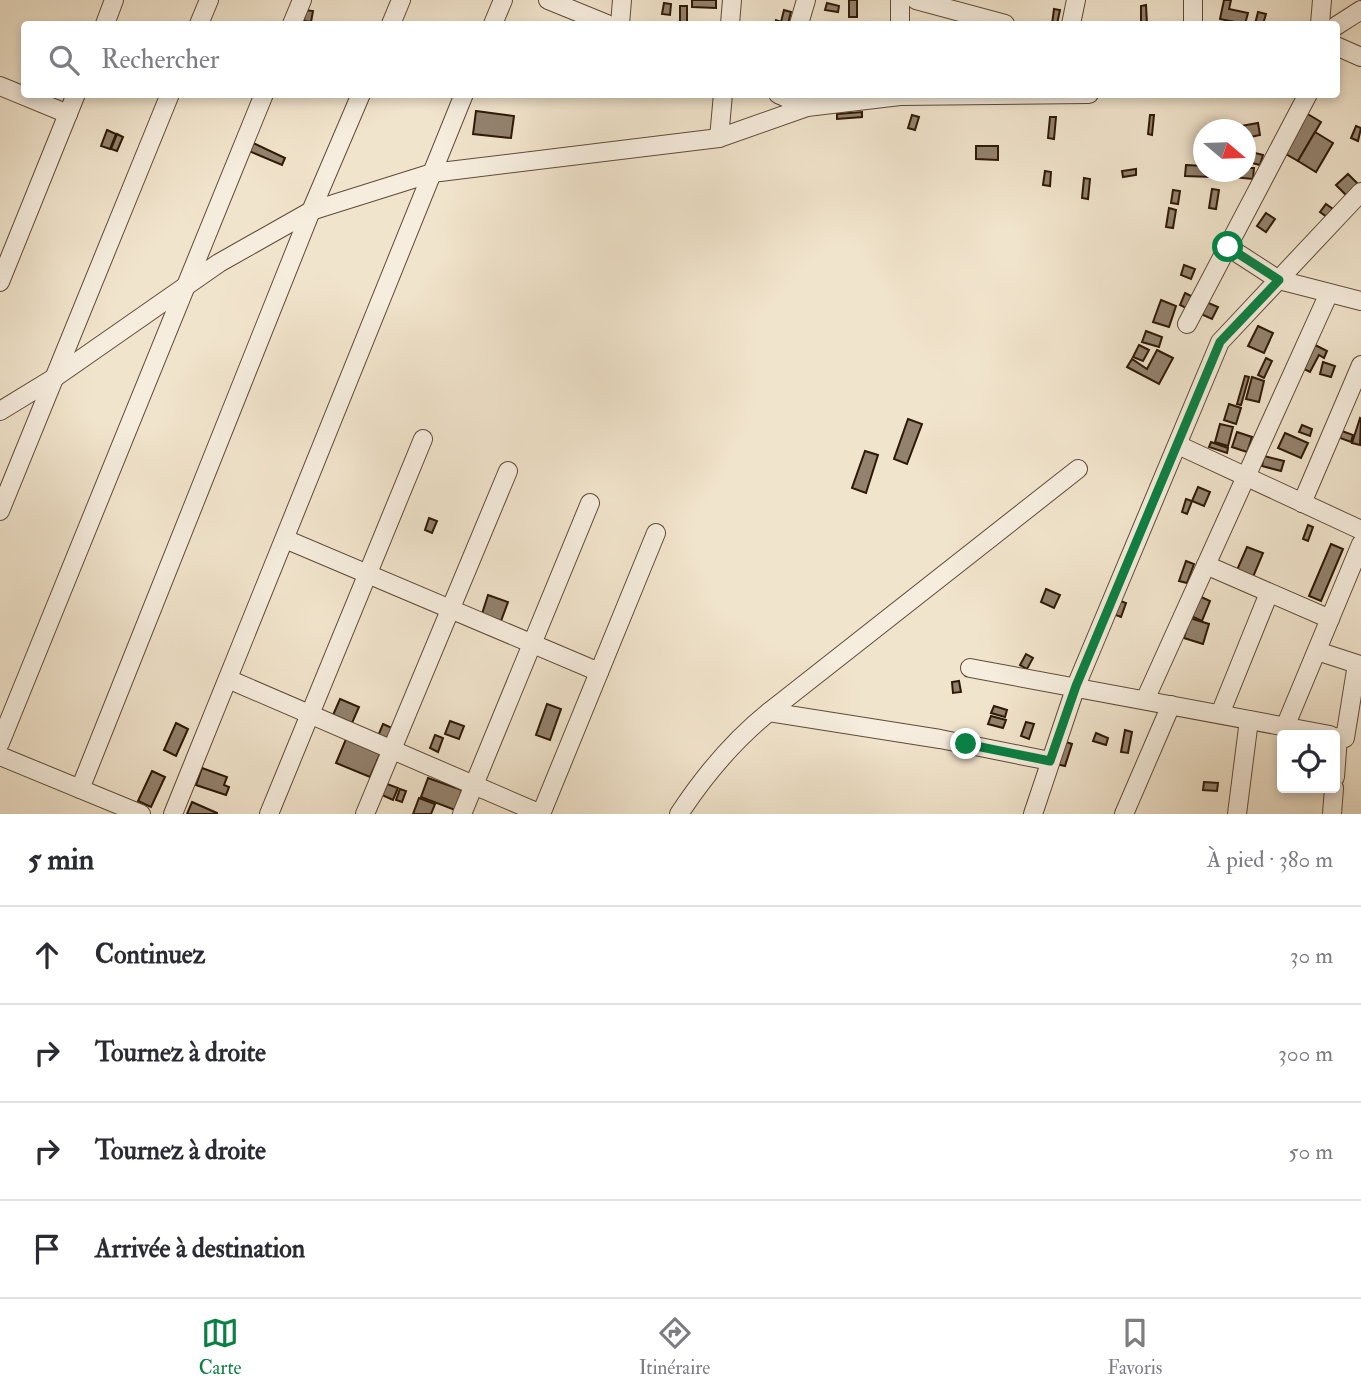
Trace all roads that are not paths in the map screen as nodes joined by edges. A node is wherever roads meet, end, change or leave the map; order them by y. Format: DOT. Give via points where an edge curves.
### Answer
graph roads {
  1 [pos="114,0"];
  2 [pos="209,0"];
  3 [pos="302,0"];
  4 [pos="401,0"];
  5 [pos="503,0"];
  6 [pos="548,0"];
  7 [pos="622,0"];
  8 [pos="732,0"];
  9 [pos="806,0"];
  10 [pos="900,0"];
  11 [pos="916,0"];
  12 [pos="1076,0"];
  13 [pos="1192,0"];
  14 [pos="1322,0"];
  15 [pos="966,7"];
  16 [pos="1361,10"];
  17 [pos="105,21"];
  18 [pos="199,21"];
  19 [pos="293,21"];
  20 [pos="392,21"];
  21 [pos="494,21"];
  22 [pos="600,21"];
  23 [pos="620,21"];
  24 [pos="730,21"];
  25 [pos="800,21"];
  26 [pos="900,21"];
  27 [pos="998,21"];
  28 [pos="1072,21"];
  29 [pos="1193,21"];
  30 [pos="1320,21"];
  31 [pos="1340,23"];
  32 [pos="1340,48"];
  33 [pos="1361,57"];
  34 [pos="0,86"];
  35 [pos="21,95"];
  36 [pos="29,98"];
  37 [pos="74,98"];
  38 [pos="168,98"];
  39 [pos="262,98"];
  40 [pos="359,98"];
  41 [pos="462,98"];
  42 [pos="723,98"];
  43 [pos="779,98"];
  44 [pos="787,98"];
  45 [pos="877,98"];
  46 [pos="1306,98"];
  47 [pos="807,107"];
  48 [pos="68,114"];
  49 [pos="776,116"];
  50 [pos="719,138"];
  51 [pos="432,173"];
  52 [pos="1361,192"];
  53 [pos="311,211"];
  54 [pos="1228,247"];
  55 [pos="4,263"];
  56 [pos="1279,280"];
  57 [pos="0,282"];
  58 [pos="187,284"];
  59 [pos="1329,293"];
  60 [pos="1361,301"];
  61 [pos="1187,324"];
  62 [pos="1361,365"];
  63 [pos="54,378"];
  64 [pos="0,411"];
  65 [pos="423,439"];
  66 [pos="1178,445"];
  67 [pos="1078,470"];
  68 [pos="508,471"];
  69 [pos="1246,477"];
  70 [pos="590,503"];
  71 [pos="1302,503"];
  72 [pos="0,511"];
  73 [pos="1361,530"];
  74 [pos="656,533"];
  75 [pos="285,539"];
  76 [pos="1361,544"];
  77 [pos="1206,565"];
  78 [pos="368,574"];
  79 [pos="1269,593"];
  80 [pos="450,609"];
  81 [pos="1330,619"];
  82 [pos="532,644"];
  83 [pos="1317,650"];
  84 [pos="970,668"];
  85 [pos="599,672"];
  86 [pos="228,679"];
  87 [pos="1076,686"];
  88 [pos="1145,700"];
  89 [pos="1171,705"];
  90 [pos="769,712"];
  91 [pos="310,714"];
  92 [pos="1220,714"];
  93 [pos="1249,720"];
  94 [pos="1285,727"];
  95 [pos="1342,737"];
  96 [pos="0,743"];
  97 [pos="392,749"];
  98 [pos="0,755"];
  99 [pos="1050,761"];
  100 [pos="474,785"];
  101 [pos="80,789"];
  102 [pos="1334,793"];
  103 [pos="141,814"];
  104 [pos="173,814"];
  105 [pos="269,814"];
  106 [pos="365,814"];
  107 [pos="462,814"];
  108 [pos="541,814"];
  109 [pos="679,814"];
  110 [pos="1033,814"];
  111 [pos="1124,814"];
  112 [pos="1237,814"];
  113 [pos="1332,814"];
  1 -- 17 [label="street"];
  2 -- 18 [label="street"];
  3 -- 19 [label="street"];
  4 -- 20 [label="street"];
  5 -- 21 [label="street"];
  6 -- 22 [label="street"];
  7 -- 23 [label="street"];
  8 -- 24 [label="street"];
  9 -- 25 [label="street"];
  10 -- 26 [label="street"];
  11 -- 15 [label="street"];
  12 -- 28 [label="street"];
  13 -- 29 [label="street"];
  14 -- 30 [label="street"];
  15 -- 27 [label="street"];
  16 -- 31 [label="street"];
  32 -- 33 [label="street"];
  34 -- 35 [label="street"];
  36 -- 48 [label="street"];
  37 -- 48 [label="street"];
  38 -- 63 [label="street"];
  39 -- 58 [label="street"];
  40 -- 53 [label="street"];
  41 -- 51 [label="street"];
  42 -- 50 [label="street"];
  43 -- 49 [label="street"];
  44 -- 47 [label="street"];
  45 -- 47 [label="street"];
  46 -- 54 [label="street"];
  47 -- 49 [label="street"];
  48 -- 55 [label="street"];
  49 -- 50 [label="street"];
  50 -- 51 [label="street"];
  51 -- 53 [label="street"];
  51 -- 75 [label="street"];
  52 -- 56 [label="street"];
  53 -- 58 [label="street"];
  53 -- 101 [label="street"];
  54 -- 56 [label="street"];
  54 -- 61 [label="street"];
  55 -- 57 [label="street"];
  56 -- 59 [label="street"];
  56 -- 66 [label="street" via="1220,342"];
  58 -- 63 [label="street"];
  58 -- 96 [label="street"];
  59 -- 60 [label="street"];
  59 -- 69 [label="street"];
  62 -- 71 [label="street"];
  63 -- 64 [label="street"];
  63 -- 72 [label="street"];
  65 -- 78 [label="street"];
  66 -- 69 [label="street"];
  66 -- 87 [label="street"];
  67 -- 90 [label="street"];
  68 -- 80 [label="street"];
  69 -- 71 [label="street"];
  69 -- 77 [label="street"];
  70 -- 82 [label="street"];
  71 -- 73 [label="street"];
  74 -- 85 [label="street"];
  75 -- 78 [label="street"];
  75 -- 86 [label="street"];
  76 -- 81 [label="street"];
  77 -- 79 [label="street"];
  77 -- 88 [label="street"];
  78 -- 80 [label="street"];
  78 -- 91 [label="street"];
  79 -- 81 [label="street"];
  79 -- 92 [label="street"];
  80 -- 82 [label="street"];
  80 -- 97 [label="street"];
  81 -- 83 [label="street"];
  82 -- 85 [label="street"];
  82 -- 100 [label="street"];
  83 -- 94 [label="street"];
  83 -- 95 [label="street" via="1357,664"];
  84 -- 87 [label="street"];
  85 -- 108 [label="street"];
  86 -- 91 [label="street"];
  86 -- 104 [label="street"];
  87 -- 88 [label="street"];
  87 -- 99 [label="street"];
  88 -- 89 [label="street"];
  89 -- 92 [label="street"];
  89 -- 111 [label="street"];
  90 -- 99 [label="street"];
  90 -- 109 [label="street" via="745,731"];
  91 -- 97 [label="street"];
  91 -- 105 [label="street"];
  92 -- 93 [label="street"];
  93 -- 94 [label="street"];
  93 -- 112 [label="street"];
  94 -- 95 [label="street"];
  97 -- 100 [label="street"];
  97 -- 106 [label="street"];
  98 -- 101 [label="street"];
  99 -- 110 [label="street"];
  100 -- 107 [label="street"];
  100 -- 108 [label="street"];
  101 -- 103 [label="street"];
  102 -- 113 [label="street"];
}
